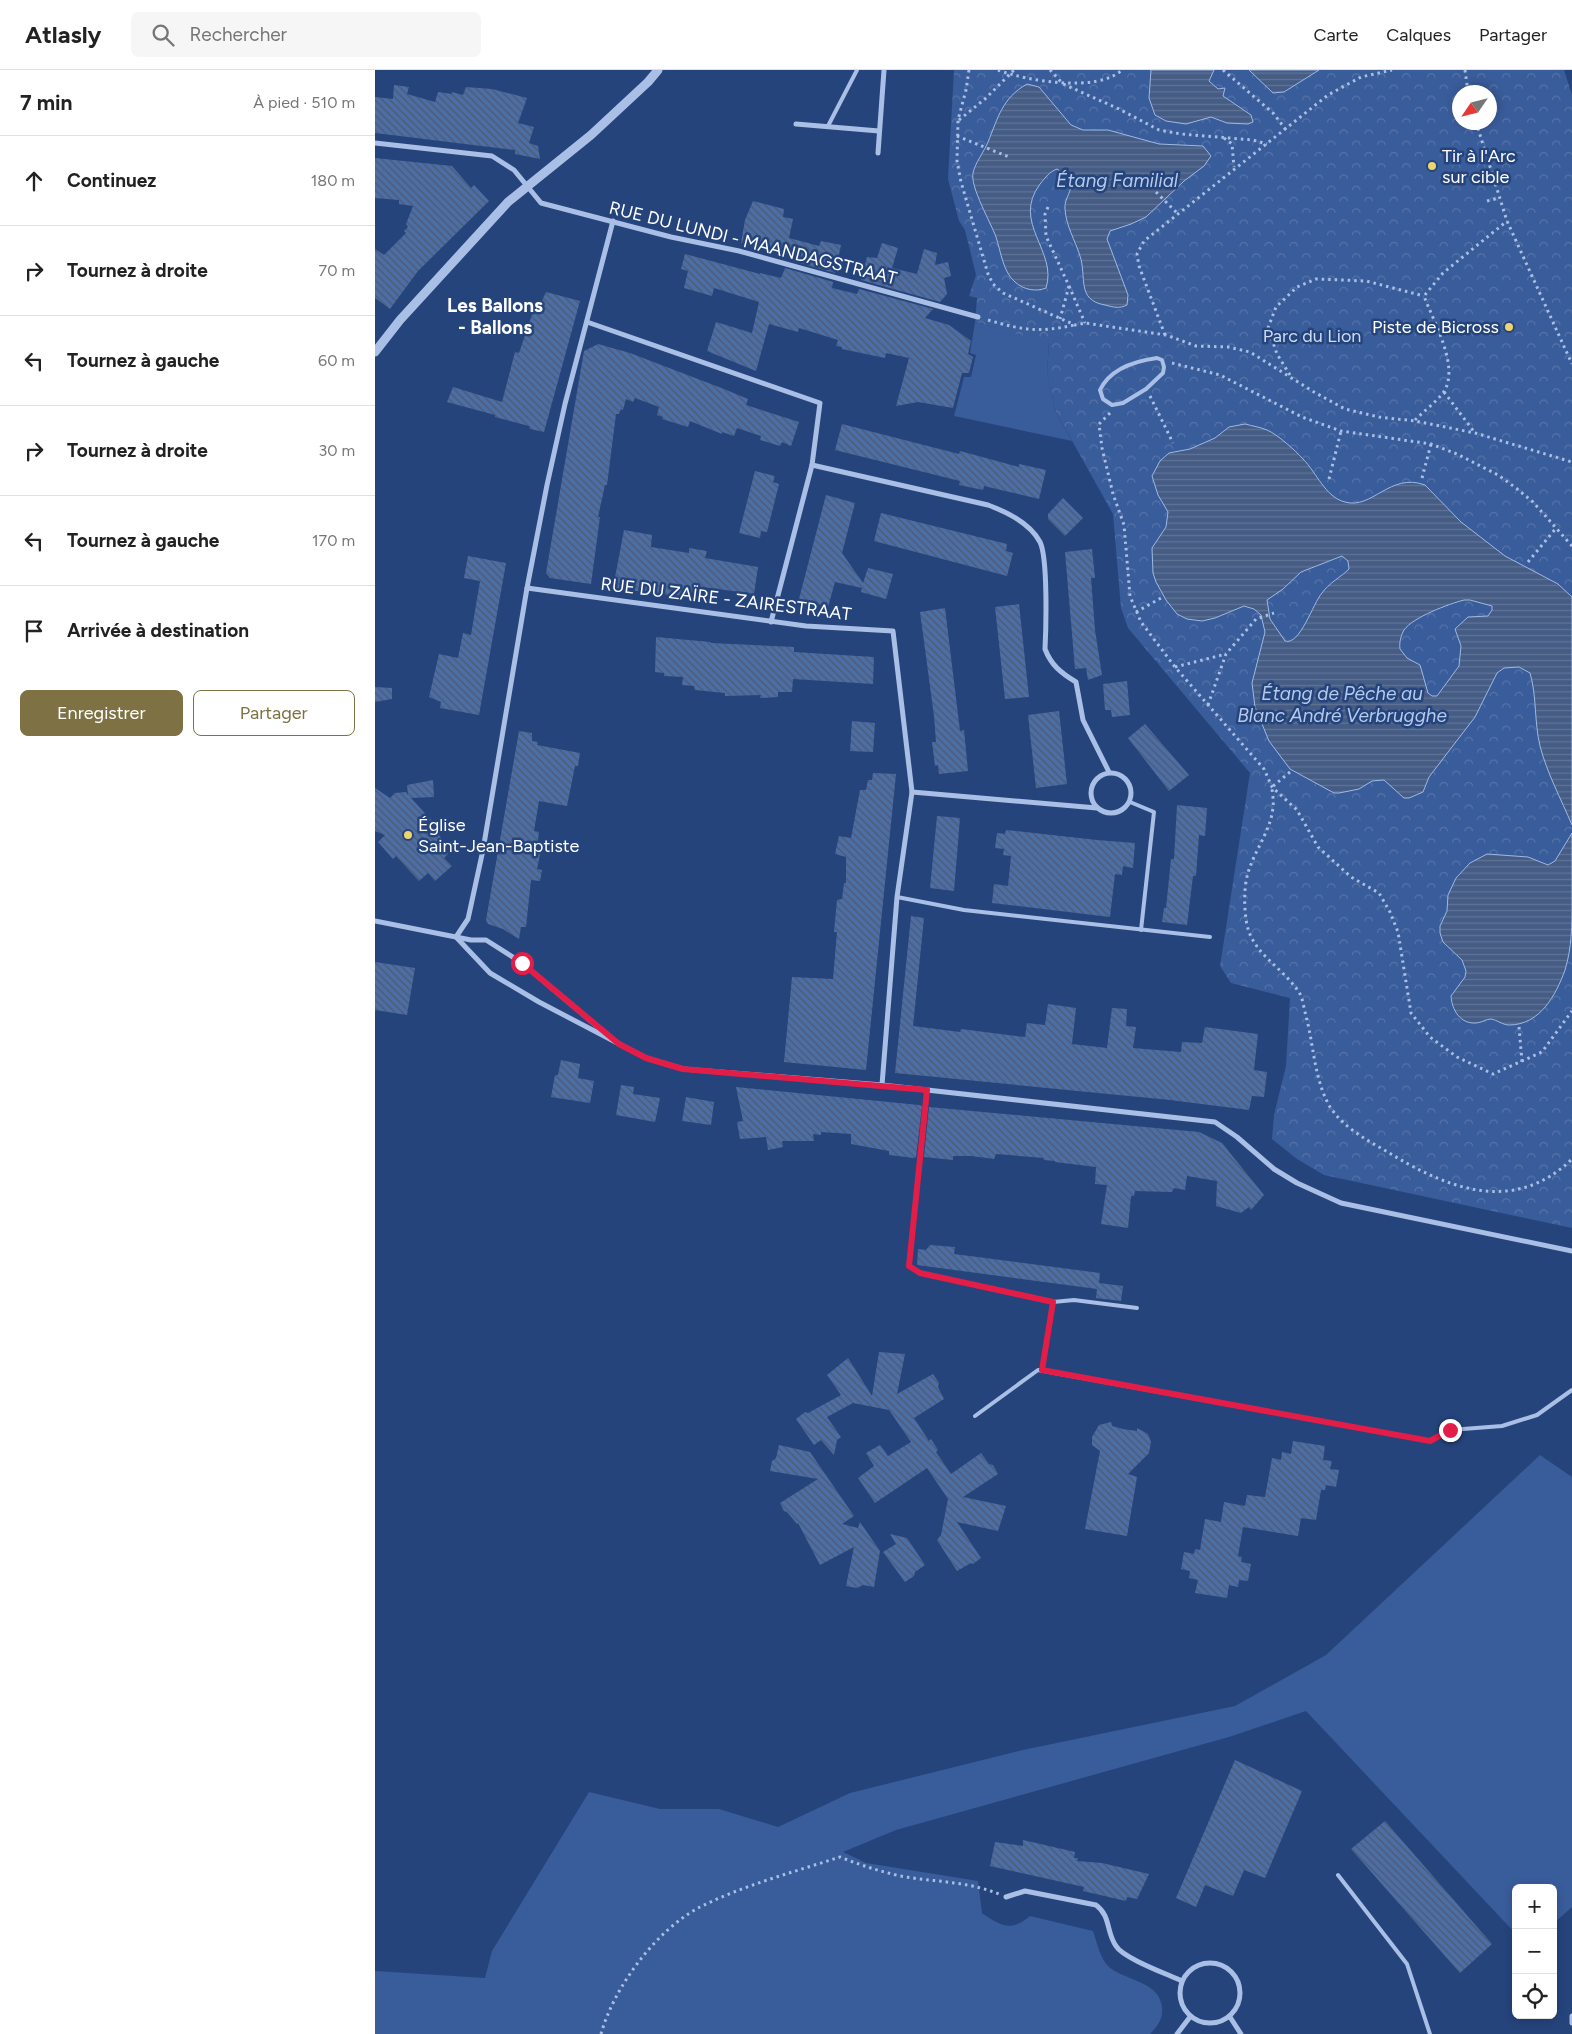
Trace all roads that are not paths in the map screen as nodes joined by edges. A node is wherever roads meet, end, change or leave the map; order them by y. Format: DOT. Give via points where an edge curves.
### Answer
graph roads {
  1 [pos="658,70"];
  2 [pos="857,70"];
  3 [pos="884,70"];
  4 [pos="796,124"];
  5 [pos="828,126"];
  6 [pos="879,131"];
  7 [pos="375,143"];
  8 [pos="878,153"];
  9 [pos="526,186"];
  10 [pos="613,221"];
  11 [pos="978,317"];
  12 [pos="587,322"];
  13 [pos="375,352"];
  14 [pos="1112,405"];
  15 [pos="812,465"];
  16 [pos="527,588"];
  17 [pos="771,622"];
  18 [pos="1109,772"];
  19 [pos="912,792"];
  20 [pos="1130,802"];
  21 [pos="1097,808"];
  22 [pos="897,898"];
  23 [pos="375,921"];
  24 [pos="1141,930"];
  25 [pos="456,937"];
  26 [pos="1210,937"];
  27 [pos="619,1044"];
  28 [pos="882,1085"];
  29 [pos="927,1090"];
  30 [pos="1572,1251"];
  31 [pos="1053,1302"];
  32 [pos="1137,1308"];
  33 [pos="1042,1370"];
  34 [pos="1572,1390"];
  35 [pos="975,1416"];
  36 [pos="1338,1875"];
  37 [pos="1007,1897"];
  38 [pos="1182,1981"];
  39 [pos="1572,2016"];
  40 [pos="1190,2017"];
  41 [pos="1230,2017"];
  42 [pos="1572,2023"];
  43 [pos="1177,2034"];
  44 [pos="1241,2034"];
  45 [pos="1429,2034"];
  1 -- 9 [label="street" via="591,135"];
  2 -- 5 [label="lane"];
  3 -- 6 [label="street"];
  4 -- 5 [label="street"];
  5 -- 6 [label="street"];
  6 -- 8 [label="street"];
  7 -- 9 [label="street, RUE DU LUNDI - MAANDAGSTRAAT" via="492,156 513,170"];
  9 -- 10 [label="street, RUE DU LUNDI - MAANDAGSTRAAT" via="541,203"];
  9 -- 13 [label="street" via="406,313"];
  10 -- 11 [label="street, RUE DU LUNDI - MAANDAGSTRAAT" via="739,251"];
  10 -- 12 [label="street"];
  12 -- 15 [label="street" via="819,403"];
  12 -- 16 [label="street" via="565,404"];
  14 -- 14 [label="lane" via="1103,399 1100,390 1105,380 1122,368 1144,360 1162,360 1163,373 1146,389 1123,403"];
  15 -- 17 [label="street"];
  15 -- 18 [label="street" via="988,505 1010,513 1028,527 1040,542 1045,563 1045,649 1050,662 1076,682 1083,720"];
  16 -- 17 [label="street, RUE DU ZAÏRE - ZAIRESTRAAT"];
  16 -- 25 [label="street" via="483,850 468,919"];
  17 -- 19 [label="street, RUE DU ZAÏRE - ZAIRESTRAAT" via="893,631"];
  18 -- 20 [label="street" via="1127,779 1132,793"];
  18 -- 21 [label="street" via="1098,777 1092,786 1091,796"];
  19 -- 21 [label="street"];
  19 -- 22 [label="street, RUE DU ZAÏRE - ZAIRESTRAAT"];
  20 -- 21 [label="street" via="1120,812 1107,813"];
  20 -- 24 [label="lane" via="1154,812"];
  22 -- 24 [label="lane" via="964,910"];
  22 -- 28 [label="street, RUE DU ZAÏRE - ZAIRESTRAAT"];
  23 -- 25 [label="street"];
  24 -- 26 [label="lane"];
  25 -- 27 [label="street" via="490,973"];
  25 -- 27 [label="street" via="486,940 522,963"];
  27 -- 28 [label="street" via="646,1058 683,1069"];
  28 -- 29 [label="street"];
  29 -- 30 [label="street" via="1215,1122 1274,1170 1341,1203"];
  29 -- 31 [label="lane" via="909,1266 920,1273"];
  31 -- 32 [label="lane" via="1075,1300"];
  31 -- 33 [label="lane"];
  33 -- 34 [label="lane" via="1430,1441 1450,1430 1502,1426 1537,1415"];
  33 -- 35 [label="lane"];
  36 -- 45 [label="lane" via="1407,1964"];
  37 -- 38 [label="street" via="1025,1891 1096,1905 1103,1910 1117,1948"];
  38 -- 40 [label="street" via="1180,2000"];
  38 -- 41 [label="street" via="1195,1966 1205,1963 1224,1966 1232,1972 1238,1980 1240,2000"];
  39 -- 42 [label="street"];
  40 -- 41 [label="street" via="1210,2024"];
  40 -- 43 [label="street"];
  41 -- 44 [label="street"];
}
